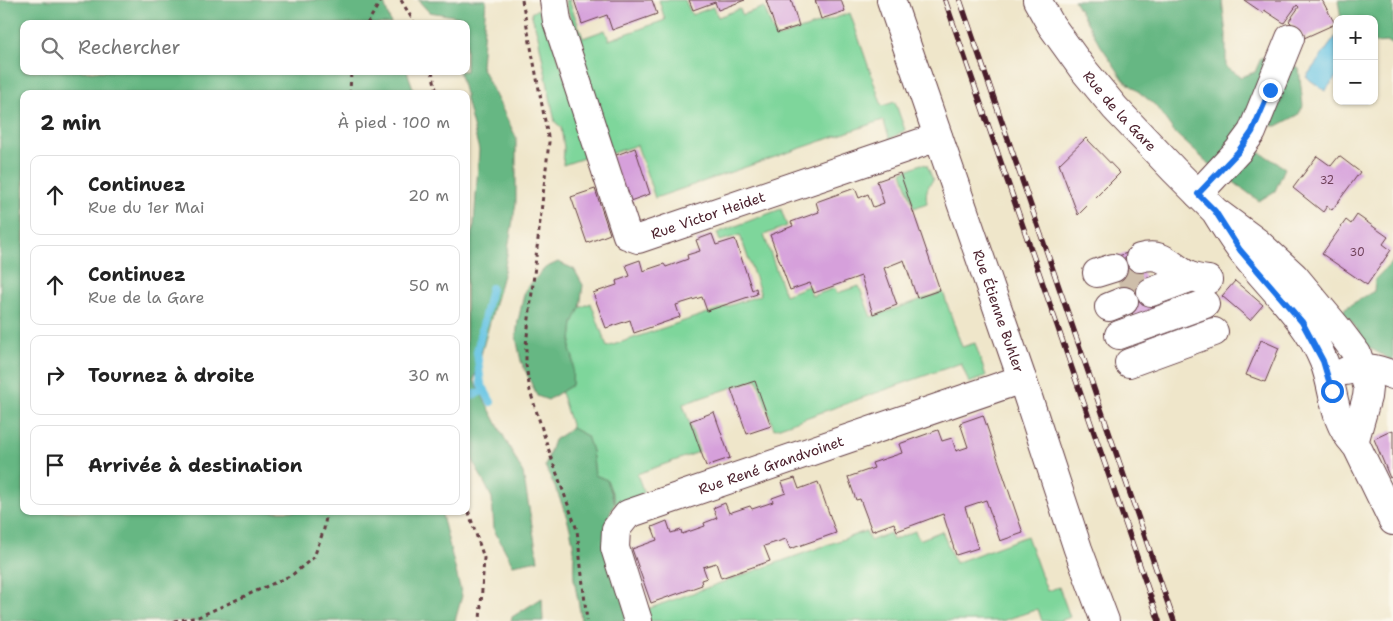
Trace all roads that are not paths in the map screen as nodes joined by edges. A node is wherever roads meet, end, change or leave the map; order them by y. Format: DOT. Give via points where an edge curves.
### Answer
graph roads {
  1 [pos="554,0"];
  2 [pos="891,0"];
  3 [pos="1036,0"];
  4 [pos="1290,38"];
  5 [pos="938,138"];
  6 [pos="1207,203"];
  7 [pos="1146,275"];
  8 [pos="1214,332"];
  9 [pos="1309,334"];
  10 [pos="1119,335"];
  11 [pos="1129,363"];
  12 [pos="1362,368"];
  13 [pos="1393,375"];
  14 [pos="1022,378"];
  15 [pos="1332,391"];
  16 [pos="1354,442"];
  17 [pos="1393,522"];
  18 [pos="1101,620"];
  19 [pos="638,621"];
  1 -- 5 [label="street, Rue Victor Heidet" via="557,21 627,235 638,239"];
  2 -- 5 [label="street, Rue Étienne Buhler"];
  3 -- 6 [label="street, Rue de la Gare" via="1082,68 1115,108"];
  4 -- 6 [label="street" via="1252,132"];
  5 -- 14 [label="street, Rue Étienne Buhler"];
  6 -- 9 [label="street, Rue de la Gare" via="1240,250 1288,304"];
  6 -- 12 [label="street, Rue de la Gare" via="1294,276 1356,354"];
  7 -- 10 [label="street" via="1148,256 1161,258 1195,282"];
  8 -- 11 [label="street"];
  9 -- 12 [label="street" via="1328,340 1346,364"];
  9 -- 15 [label="street, Rue de la Gare" via="1323,361"];
  12 -- 13 [label="street"];
  12 -- 15 [label="street" via="1339,375"];
  12 -- 16 [label="street, Rue de la Gare" via="1368,397"];
  14 -- 18 [label="street, Rue Étienne Buhler"];
  14 -- 19 [label="street, Rue René Grandvoinet" via="628,514 616,529 615,548"];
  15 -- 16 [label="street, Rue de la Gare" via="1338,419"];
  16 -- 17 [label="street, Rue de la Gare"];
}
